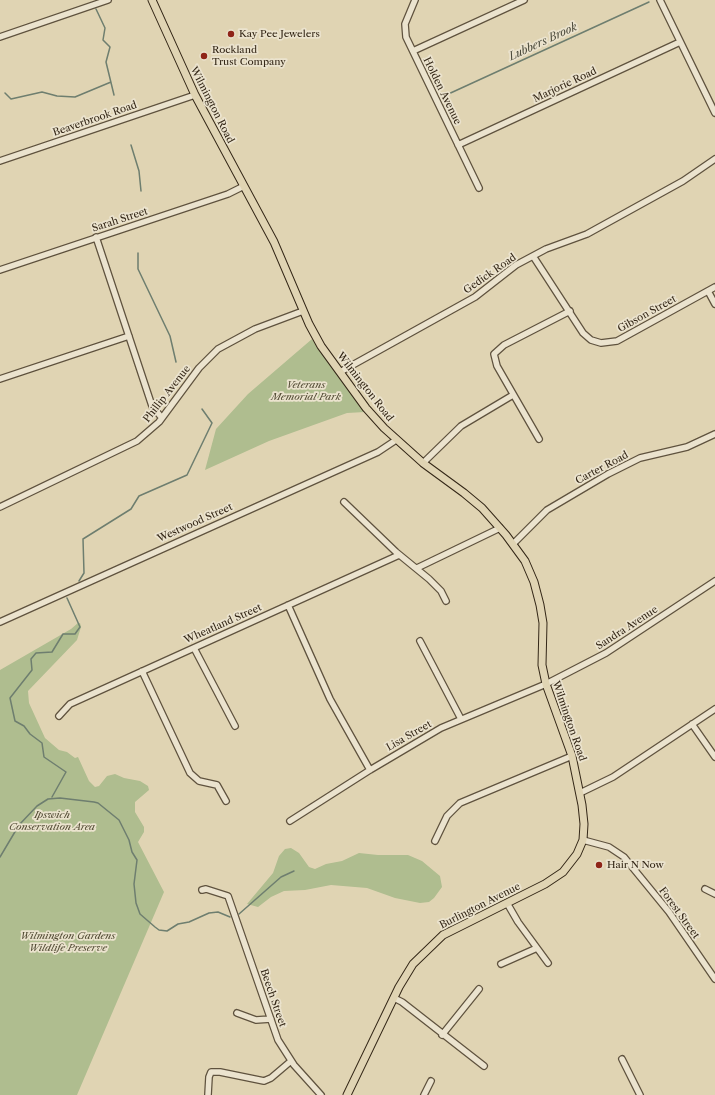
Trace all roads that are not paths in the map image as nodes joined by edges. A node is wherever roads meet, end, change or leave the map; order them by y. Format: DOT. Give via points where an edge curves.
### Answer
graph roads {
  1 [pos="108,0"];
  2 [pos="152,0"];
  3 [pos="415,0"];
  4 [pos="524,0"];
  5 [pos="660,0"];
  6 [pos="0,37"];
  7 [pos="680,42"];
  8 [pos="413,52"];
  9 [pos="195,95"];
  10 [pos="715,113"];
  11 [pos="458,145"];
  12 [pos="715,159"];
  13 [pos="0,161"];
  14 [pos="244,186"];
  15 [pos="478,188"];
  16 [pos="96,238"];
  17 [pos="533,256"];
  18 [pos="0,270"];
  19 [pos="715,287"];
  20 [pos="708,291"];
  21 [pos="715,304"];
  22 [pos="303,310"];
  23 [pos="570,311"];
  24 [pos="129,336"];
  25 [pos="340,372"];
  26 [pos="0,379"];
  27 [pos="513,395"];
  28 [pos="162,418"];
  29 [pos="715,434"];
  30 [pos="539,438"];
  31 [pos="396,440"];
  32 [pos="423,463"];
  33 [pos="344,502"];
  34 [pos="0,507"];
  35 [pos="500,528"];
  36 [pos="513,544"];
  37 [pos="399,555"];
  38 [pos="417,568"];
  39 [pos="715,581"];
  40 [pos="446,601"];
  41 [pos="288,605"];
  42 [pos="0,622"];
  43 [pos="420,641"];
  44 [pos="194,648"];
  45 [pos="142,671"];
  46 [pos="546,684"];
  47 [pos="715,709"];
  48 [pos="59,716"];
  49 [pos="461,719"];
  50 [pos="692,724"];
  51 [pos="234,726"];
  52 [pos="572,756"];
  53 [pos="715,757"];
  54 [pos="370,770"];
  55 [pos="580,794"];
  56 [pos="226,801"];
  57 [pos="290,821"];
  58 [pos="584,829"];
  59 [pos="583,840"];
  60 [pos="436,841"];
  61 [pos="705,889"];
  62 [pos="202,890"];
  63 [pos="715,894"];
  64 [pos="507,903"];
  65 [pos="537,948"];
  66 [pos="548,963"];
  67 [pos="501,964"];
  68 [pos="715,979"];
  69 [pos="479,989"];
  70 [pos="394,998"];
  71 [pos="237,1014"];
  72 [pos="271,1019"];
  73 [pos="442,1035"];
  74 [pos="622,1059"];
  75 [pos="291,1062"];
  76 [pos="484,1066"];
  77 [pos="431,1081"];
  78 [pos="208,1095"];
  79 [pos="321,1095"];
  80 [pos="347,1095"];
  81 [pos="424,1095"];
  82 [pos="640,1095"];
  1 -- 6 [label="street"];
  2 -- 9 [label="main road, Wilmington Road"];
  3 -- 8 [label="street, Holden Avenue" via="405,26 406,37"];
  4 -- 8 [label="street"];
  5 -- 7 [label="street"];
  7 -- 10 [label="street"];
  7 -- 11 [label="street, Marjorie Road"];
  8 -- 11 [label="street, Holden Avenue"];
  9 -- 13 [label="street, Beaverbrook Road"];
  9 -- 14 [label="main road, Wilmington Road"];
  11 -- 15 [label="street, Holden Avenue"];
  12 -- 17 [label="street, Gedick Road" via="683,182 587,234"];
  14 -- 16 [label="street, Sarah Street" via="228,194"];
  14 -- 22 [label="main road, Wilmington Road" via="274,242"];
  16 -- 18 [label="street, Sarah Street"];
  16 -- 24 [label="street"];
  17 -- 23 [label="street, Gibson Street"];
  17 -- 25 [label="street, Gedick Road" via="504,274 475,297"];
  19 -- 20 [label="street, Gibson Street"];
  20 -- 21 [label="street"];
  20 -- 23 [label="street, Gibson Street" via="612,342 601,343 589,338 580,329"];
  22 -- 25 [label="main road, Wilmington Road" via="318,341"];
  22 -- 28 [label="street, Phillip Avenue" via="255,329 218,349 199,368"];
  23 -- 27 [label="street" via="504,345 494,354 497,366"];
  24 -- 26 [label="street"];
  24 -- 28 [label="street" via="152,406"];
  25 -- 31 [label="main road, Wilmington Road" via="366,408"];
  27 -- 30 [label="street"];
  27 -- 32 [label="street" via="465,423"];
  28 -- 34 [label="street, Phillip Avenue" via="132,444"];
  29 -- 36 [label="street, Carter Road" via="687,447 640,458 608,474 547,510"];
  31 -- 32 [label="main road, Wilmington Road"];
  31 -- 42 [label="street, Westwood Street" via="378,452"];
  32 -- 35 [label="main road, Wilmington Road" via="470,498"];
  33 -- 37 [label="street"];
  35 -- 36 [label="main road, Wilmington Road"];
  35 -- 38 [label="street"];
  36 -- 46 [label="main road, Wilmington Road" via="530,573 539,600 543,623 542,665"];
  37 -- 38 [label="street"];
  37 -- 41 [label="street, Wheatland Street"];
  38 -- 40 [label="street" via="440,590"];
  39 -- 46 [label="street, Sandra Avenue" via="616,647"];
  41 -- 44 [label="street, Wheatland Street"];
  41 -- 54 [label="street" via="330,699"];
  43 -- 49 [label="street"];
  44 -- 45 [label="street, Wheatland Street"];
  44 -- 51 [label="street"];
  45 -- 48 [label="street, Wheatland Street" via="70,704"];
  45 -- 56 [label="street" via="190,773 199,781 217,785"];
  46 -- 49 [label="street, Lisa Street"];
  46 -- 52 [label="main road, Wilmington Road"];
  47 -- 50 [label="street"];
  49 -- 54 [label="street, Lisa Street"];
  50 -- 53 [label="street"];
  50 -- 55 [label="street" via="613,777"];
  52 -- 55 [label="main road, Wilmington Road"];
  52 -- 60 [label="street" via="460,803 447,816"];
  54 -- 57 [label="street, Lisa Street"];
  55 -- 58 [label="main road, Wilmington Road"];
  58 -- 59 [label="main road, Burlington Avenue"];
  59 -- 64 [label="main road, Burlington Avenue" via="574,859 561,874"];
  59 -- 68 [label="street, Forest Street" via="611,848 624,856 669,912"];
  61 -- 63 [label="street"];
  62 -- 72 [label="street, Beech Street" via="228,896"];
  64 -- 65 [label="street"];
  64 -- 70 [label="main road, Burlington Avenue" via="460,925 435,941 413,964"];
  65 -- 66 [label="street"];
  65 -- 67 [label="street"];
  69 -- 73 [label="street"];
  70 -- 73 [label="street"];
  70 -- 80 [label="main road, Burlington Avenue"];
  71 -- 72 [label="street" via="256,1020"];
  72 -- 75 [label="street, Beech Street"];
  73 -- 76 [label="street"];
  74 -- 82 [label="street"];
  75 -- 78 [label="street" via="270,1080 264,1081 211,1072"];
  75 -- 79 [label="street, Beech Street"];
  77 -- 81 [label="street"];
}
